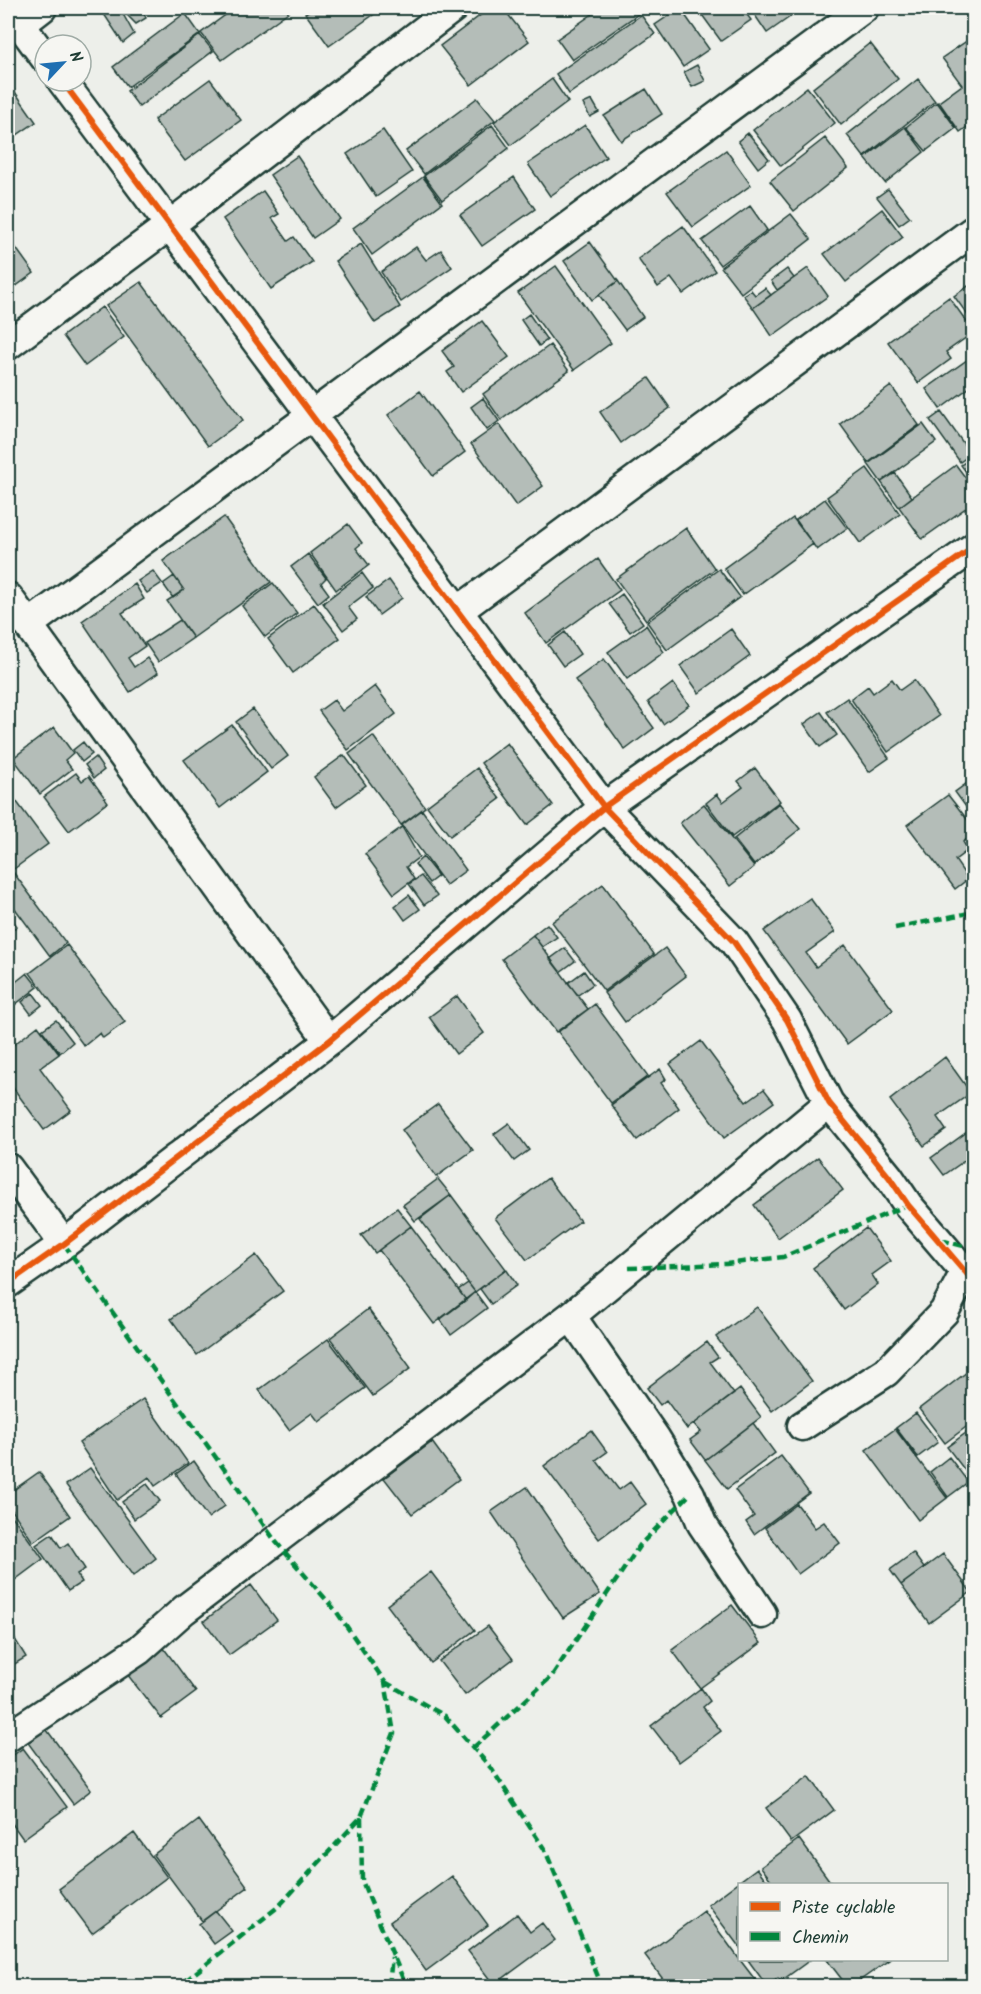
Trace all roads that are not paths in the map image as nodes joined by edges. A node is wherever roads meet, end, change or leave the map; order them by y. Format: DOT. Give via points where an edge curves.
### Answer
graph roads {
  1 [pos="42,8"];
  2 [pos="453,8"];
  3 [pos="864,8"];
  4 [pos="14,16"];
  5 [pos="33,42"];
  6 [pos="71,93"];
  7 [pos="170,225"];
  8 [pos="974,230"];
  9 [pos="8,345"];
  10 [pos="311,415"];
  11 [pos="974,547"];
  12 [pos="8,597"];
  13 [pos="458,611"];
  14 [pos="28,625"];
  15 [pos="604,807"];
  16 [pos="329,1041"];
  17 [pos="829,1103"];
  18 [pos="8,1168"];
  19 [pos="64,1244"];
  20 [pos="969,1278"];
  21 [pos="8,1283"];
  22 [pos="571,1316"];
  23 [pos="802,1426"];
  24 [pos="762,1614"];
  25 [pos="8,1737"];
  1 -- 4 [label="street"];
  2 -- 7 [label="street"];
  3 -- 10 [label="street"];
  4 -- 5 [label="street"];
  6 -- 7 [label="street"];
  7 -- 9 [label="street"];
  7 -- 10 [label="street"];
  8 -- 13 [label="street"];
  10 -- 13 [label="street"];
  10 -- 14 [label="street"];
  11 -- 15 [label="street"];
  12 -- 14 [label="street"];
  13 -- 15 [label="street"];
  14 -- 16 [label="street"];
  15 -- 16 [label="street"];
  15 -- 17 [label="street" via="734,942 787,1020"];
  16 -- 19 [label="street"];
  17 -- 20 [label="street"];
  17 -- 22 [label="street"];
  18 -- 19 [label="street"];
  19 -- 21 [label="street"];
  20 -- 23 [label="street" via="944,1312 886,1372"];
  22 -- 24 [label="street" via="656,1439 690,1494 702,1524"];
  22 -- 25 [label="street" via="184,1610 139,1650"];
}
